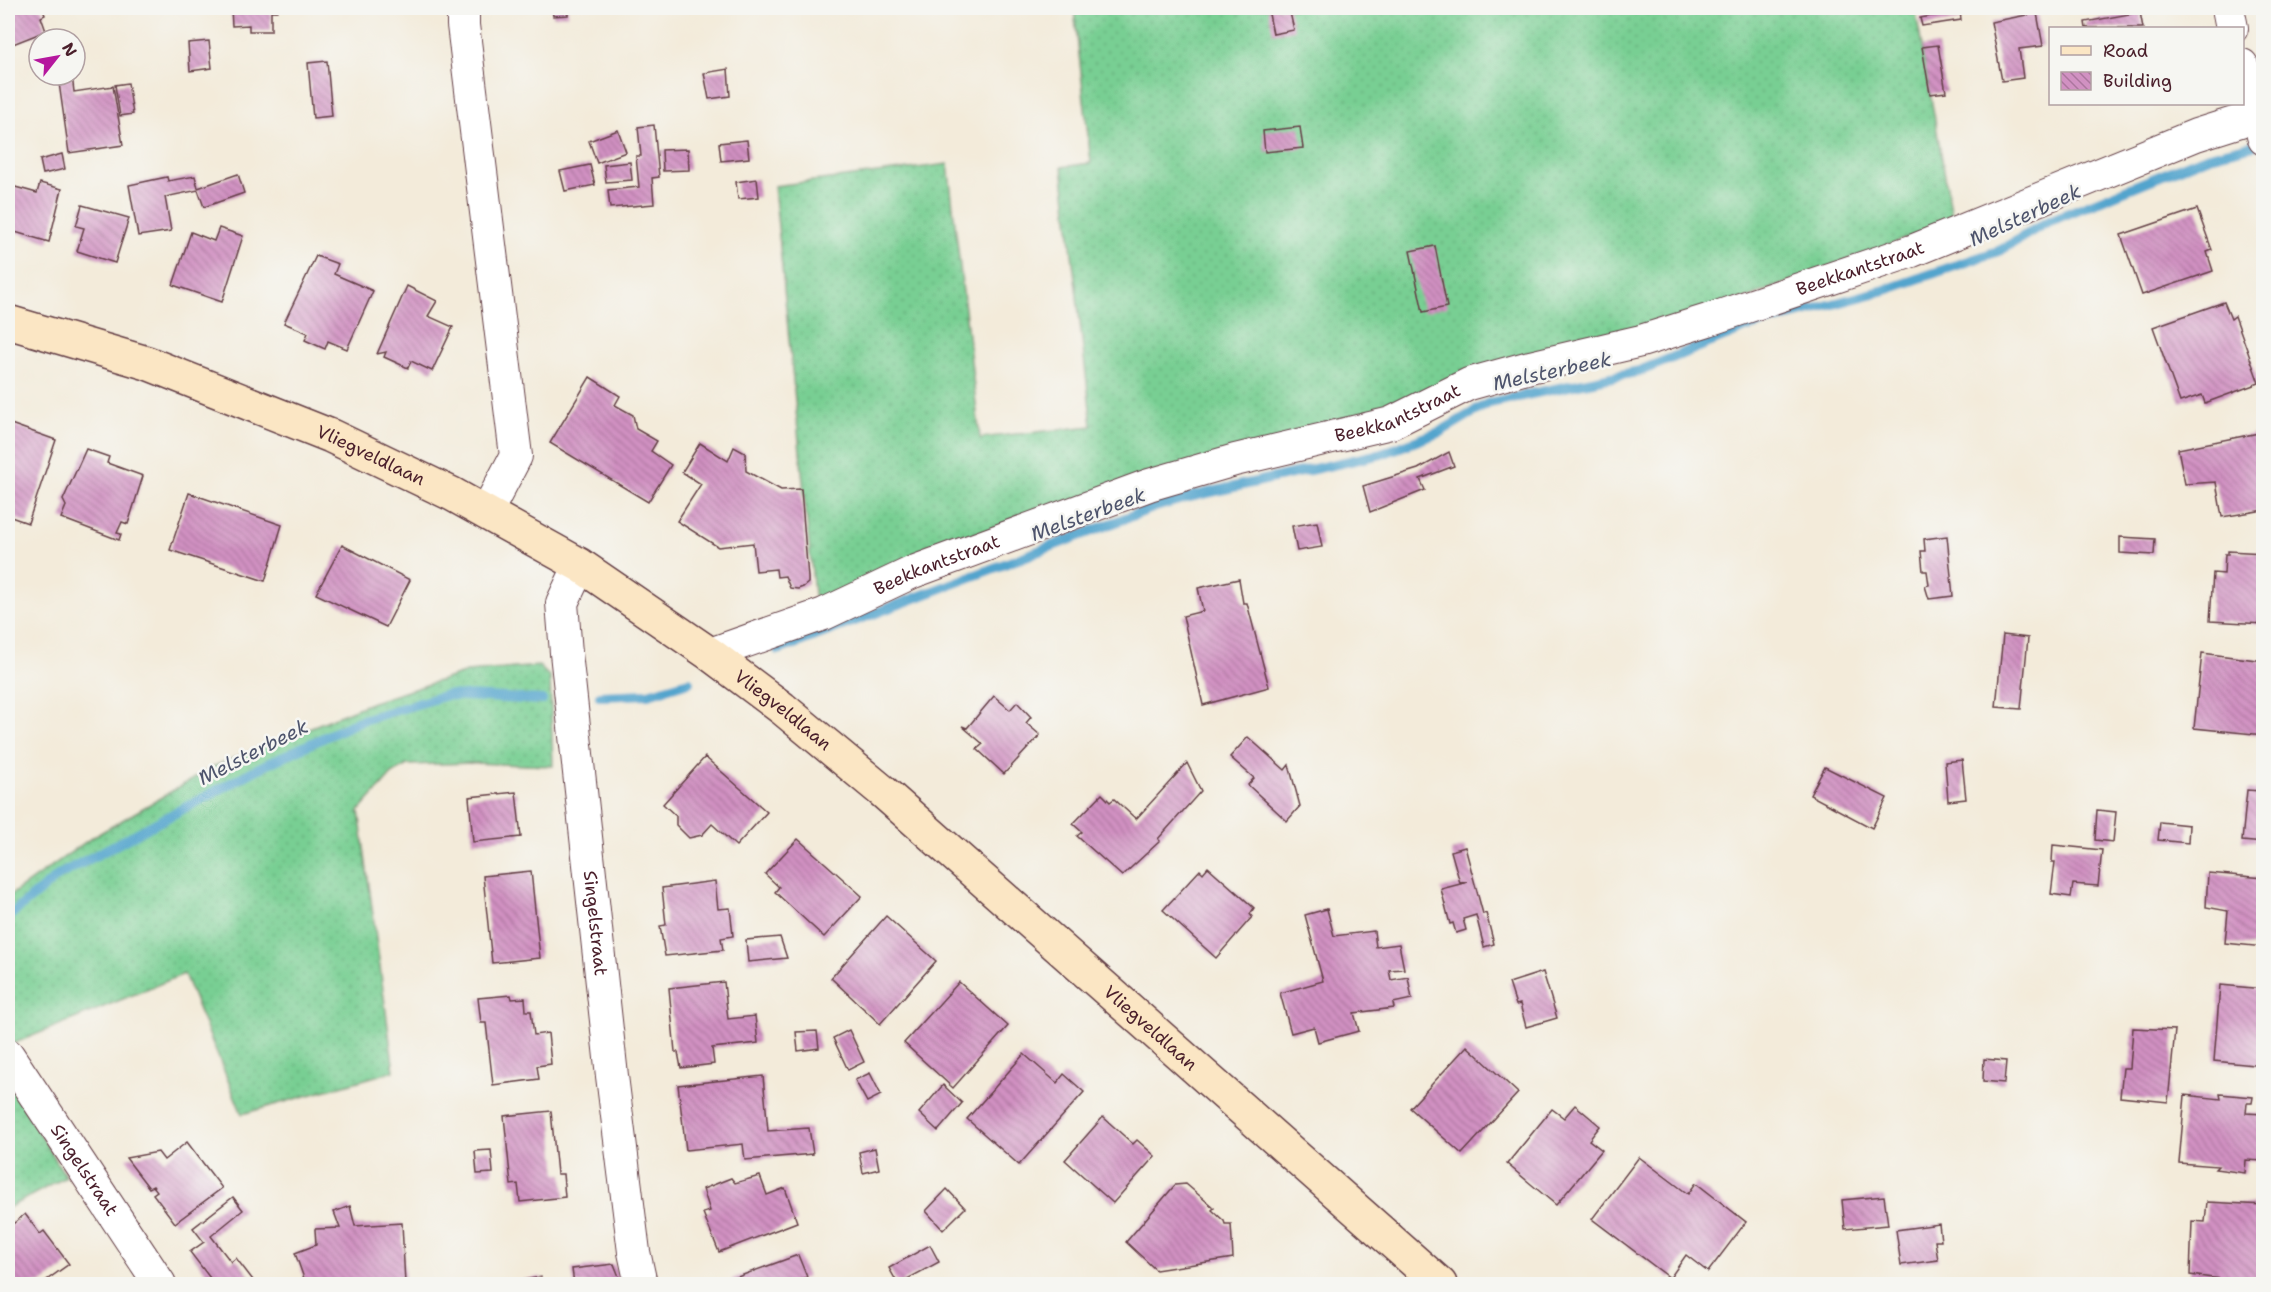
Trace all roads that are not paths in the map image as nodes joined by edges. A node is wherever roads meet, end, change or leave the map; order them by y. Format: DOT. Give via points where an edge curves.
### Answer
graph roads {
  1 [pos="463,8"];
  2 [pos="2228,8"];
  3 [pos="2232,27"];
  4 [pos="2244,73"];
  5 [pos="2261,130"];
  6 [pos="8,322"];
  7 [pos="486,513"];
  8 [pos="580,565"];
  9 [pos="710,654"];
  10 [pos="8,1055"];
  11 [pos="160,1284"];
  12 [pos="641,1284"];
  13 [pos="1440,1284"];
  1 -- 7 [label="street" via="516,456"];
  2 -- 3 [label="street"];
  4 -- 5 [label="street"];
  5 -- 9 [label="street, Beekkantstraat" via="2196,135 1912,251 1730,312 1641,341 1469,384 1391,423 1149,485 913,572 824,614"];
  6 -- 7 [label="main road, Vliegveldlaan" via="147,363 238,398 331,436"];
  7 -- 8 [label="main road, Vliegveldlaan"];
  8 -- 9 [label="main road, Vliegveldlaan"];
  8 -- 12 [label="street, Singelstraat" via="562,603 566,653 613,1088"];
  9 -- 13 [label="main road, Vliegveldlaan" via="881,790"];
  10 -- 11 [label="street, Singelstraat"];
}
